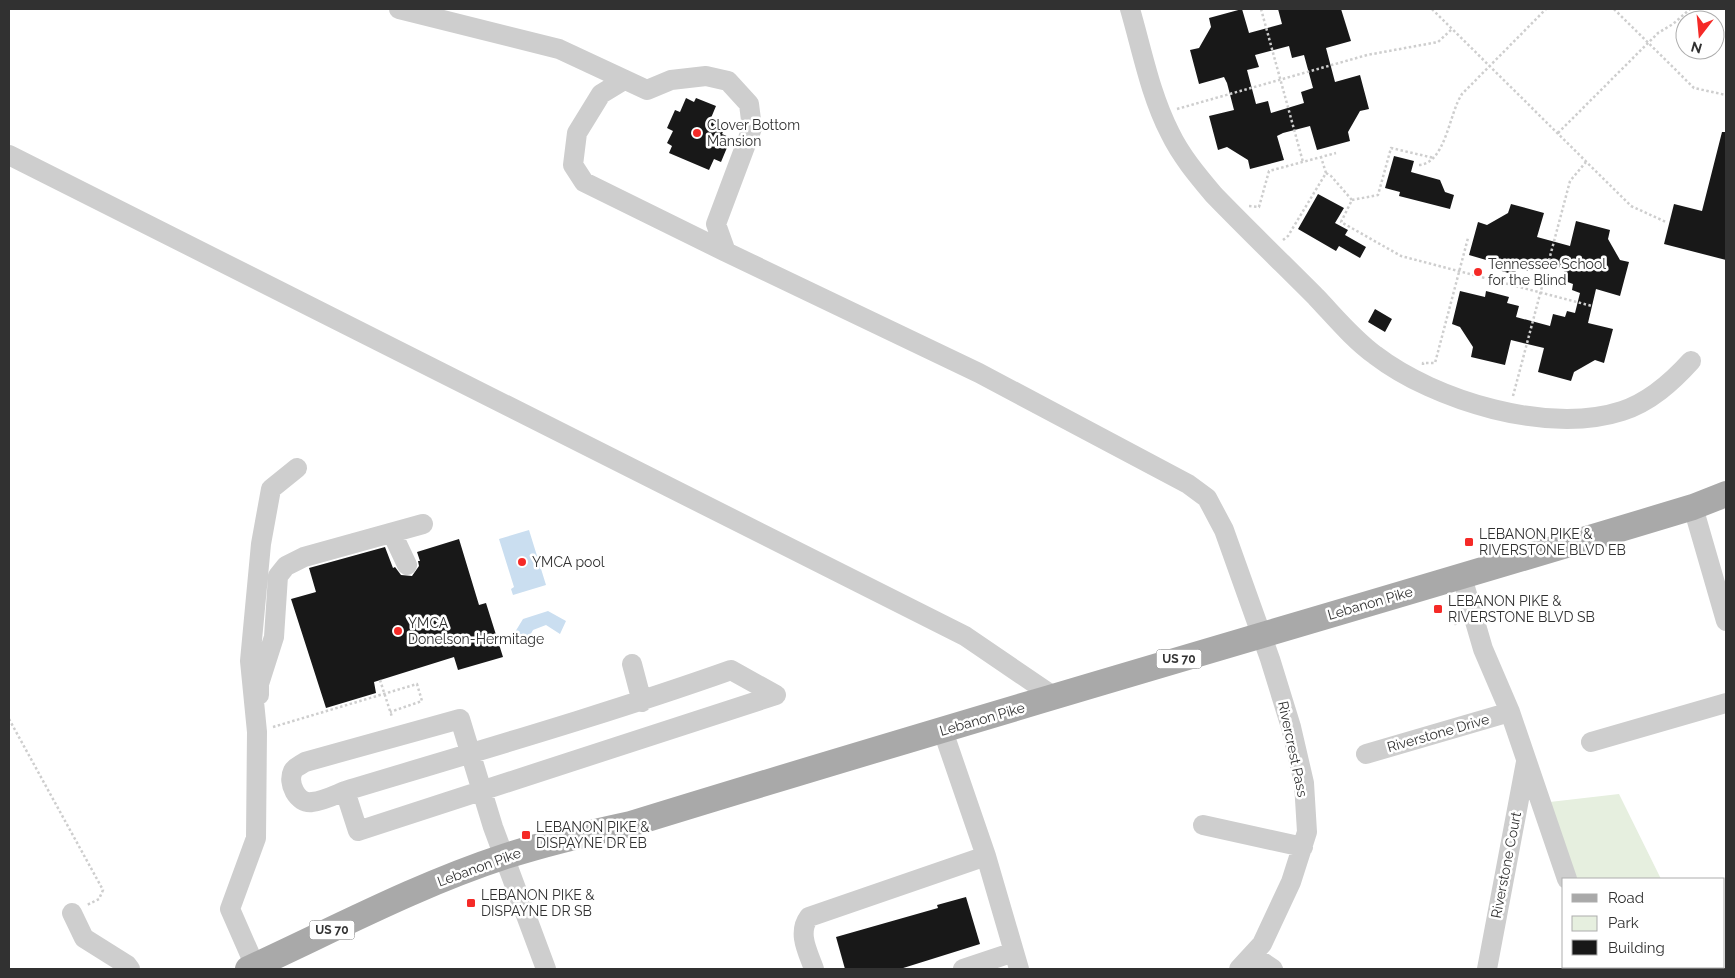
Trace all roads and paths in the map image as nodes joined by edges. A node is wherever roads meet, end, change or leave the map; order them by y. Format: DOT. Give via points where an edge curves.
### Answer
graph roads {
  1 [pos="399,9"];
  2 [pos="1130,9"];
  3 [pos="1261,9"];
  4 [pos="1432,9"];
  5 [pos="1546,9"];
  6 [pos="1614,9"];
  7 [pos="1690,9"];
  8 [pos="1452,29"];
  9 [pos="1648,42"];
  10 [pos="1490,66"];
  11 [pos="1279,78"];
  12 [pos="624,80"];
  13 [pos="1726,95"];
  14 [pos="1162,114"];
  15 [pos="1558,133"];
  16 [pos="1336,153"];
  17 [pos="9,156"];
  18 [pos="1320,157"];
  19 [pos="1434,158"];
  20 [pos="1302,162"];
  21 [pos="1586,162"];
  22 [pos="1419,166"];
  23 [pos="1326,173"];
  24 [pos="1352,200"];
  25 [pos="1666,222"];
  26 [pos="1244,226"];
  27 [pos="1468,238"];
  28 [pos="1268,250"];
  29 [pos="726,252"];
  30 [pos="1459,272"];
  31 [pos="1540,292"];
  32 [pos="1592,306"];
  33 [pos="1691,361"];
  34 [pos="1417,380"];
  35 [pos="1509,411"];
  36 [pos="297,468"];
  37 [pos="1726,494"];
  38 [pos="1693,507"];
  39 [pos="423,524"];
  40 [pos="392,533"];
  41 [pos="407,565"];
  42 [pos="1462,577"];
  43 [pos="1726,621"];
  44 [pos="1261,634"];
  45 [pos="632,664"];
  46 [pos="380,680"];
  47 [pos="384,694"];
  48 [pos="1056,698"];
  49 [pos="642,702"];
  50 [pos="1726,703"];
  51 [pos="390,712"];
  52 [pos="1510,712"];
  53 [pos="392,717"];
  54 [pos="9,719"];
  55 [pos="944,731"];
  56 [pos="257,732"];
  57 [pos="1591,742"];
  58 [pos="470,753"];
  59 [pos="1366,754"];
  60 [pos="1526,760"];
  61 [pos="482,791"];
  62 [pos="345,792"];
  63 [pos="1203,825"];
  64 [pos="1303,847"];
  65 [pos="986,856"];
  66 [pos="504,857"];
  67 [pos="1568,878"];
  68 [pos="72,914"];
  69 [pos="1017,961"];
  70 [pos="1246,962"];
  71 [pos="124,966"];
  72 [pos="252,968"];
  73 [pos="546,969"];
  74 [pos="814,969"];
  75 [pos="963,969"];
  76 [pos="1273,969"];
  77 [pos="1487,969"];
  1 -- 12 [label="street" via="559,49"];
  2 -- 14 [label="street"];
  3 -- 11 [label="path"];
  4 -- 8 [label="path"];
  5 -- 10 [label="path"];
  6 -- 9 [label="path"];
  7 -- 9 [label="path"];
  8 -- 10 [label="path"];
  8 -- 11 [label="path" via="1438,42 1367,55"];
  9 -- 13 [label="path" via="1694,88"];
  9 -- 15 [label="path"];
  10 -- 15 [label="path"];
  10 -- 19 [label="path" via="1458,100 1441,148"];
  11 -- 14 [label="path"];
  11 -- 20 [label="path"];
  12 -- 29 [label="street, Rivercrest Pass" via="601,94 577,133 573,164 584,182"];
  12 -- 29 [label="street" via="647,90 672,80 706,76 728,81 749,104 752,128 716,224"];
  14 -- 26 [label="street" via="1170,134 1194,171"];
  15 -- 21 [label="path"];
  16 -- 18 [label="path"];
  17 -- 48 [label="street" via="965,636"];
  18 -- 20 [label="path"];
  18 -- 23 [label="path"];
  19 -- 22 [label="path"];
  19 -- 24 [label="path" via="1391,148 1378,195"];
  20 -- 26 [label="path" via="1269,171 1259,207 1249,204"];
  21 -- 25 [label="path" via="1631,206"];
  21 -- 31 [label="path" via="1570,180"];
  23 -- 24 [label="path"];
  23 -- 28 [label="path" via="1288,236"];
  24 -- 30 [label="path" via="1341,222 1396,254"];
  26 -- 28 [label="street"];
  27 -- 30 [label="path"];
  28 -- 34 [label="street" via="1366,348"];
  29 -- 44 [label="street, Rivercrest Pass" via="979,373 1188,484 1207,498 1224,530"];
  30 -- 31 [label="path"];
  30 -- 34 [label="path" via="1435,363 1423,363"];
  31 -- 32 [label="path"];
  31 -- 35 [label="path"];
  33 -- 35 [label="street" via="1664,388 1639,404 1604,416 1564,418"];
  34 -- 35 [label="street" via="1460,400"];
  36 -- 56 [label="street" via="271,489 261,544 250,661"];
  37 -- 38 [label="main road, Lebanon Pike / US 70"];
  38 -- 42 [label="main road, Lebanon Pike / US 70"];
  38 -- 43 [label="street"];
  39 -- 40 [label="street"];
  40 -- 41 [label="street"];
  40 -- 56 [label="street" via="331,554 304,557 286,566 278,576 274,637 259,684"];
  42 -- 44 [label="main road, Lebanon Pike / US 70"];
  42 -- 52 [label="street, Riverstone Court" via="1483,649"];
  44 -- 48 [label="main road, Lebanon Pike / US 70"];
  44 -- 64 [label="street, Rivercrest Pass" via="1291,727 1304,783 1307,832"];
  45 -- 49 [label="street"];
  46 -- 47 [label="path"];
  47 -- 51 [label="path"];
  47 -- 51 [label="path" via="417,684 422,701"];
  47 -- 56 [label="path"];
  48 -- 55 [label="main road, Lebanon Pike / US 70"];
  49 -- 58 [label="street"];
  49 -- 61 [label="street" via="731,670 776,695"];
  50 -- 57 [label="street"];
  51 -- 53 [label="path"];
  52 -- 59 [label="street, Riverstone Drive"];
  52 -- 60 [label="street, Riverstone Court"];
  54 -- 68 [label="path" via="103,890 99,899"];
  55 -- 65 [label="street"];
  55 -- 66 [label="main road, Lebanon Pike / US 70" via="631,824 568,837"];
  56 -- 72 [label="street" via="256,838 230,908"];
  58 -- 61 [label="street"];
  58 -- 62 [label="street"];
  58 -- 62 [label="street" via="460,719 305,762 295,768 291,778 296,795 311,803"];
  60 -- 67 [label="street, Riverstone Court"];
  60 -- 77 [label="street, Riverstone Court"];
  61 -- 62 [label="street" via="358,831"];
  61 -- 66 [label="street"];
  63 -- 64 [label="street"];
  64 -- 70 [label="street, Rivercrest Pass" via="1291,882 1262,944"];
  65 -- 69 [label="street"];
  65 -- 74 [label="street" via="810,917 803,926 803,936"];
  66 -- 72 [label="main road, Lebanon Pike / US 70" via="415,891"];
  66 -- 73 [label="street"];
  68 -- 71 [label="street" via="84,938"];
  69 -- 75 [label="street"];
  70 -- 76 [label="street"];
}
